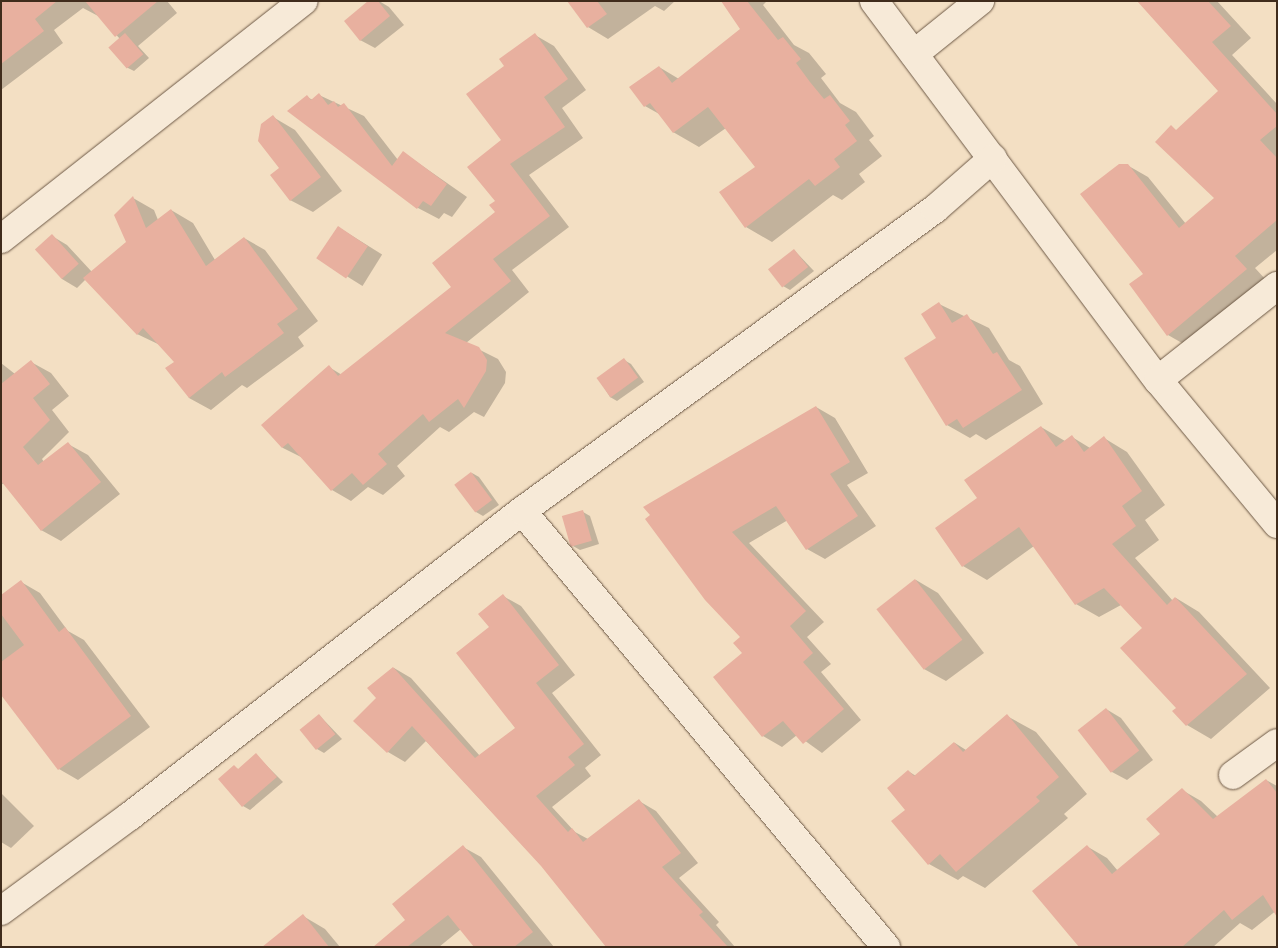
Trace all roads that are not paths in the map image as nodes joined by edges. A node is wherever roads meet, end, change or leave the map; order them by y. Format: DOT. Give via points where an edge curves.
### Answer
graph roads {
  1 [pos="303,1"];
  2 [pos="874,1"];
  3 [pos="980,1"];
  4 [pos="914,54"];
  5 [pos="993,158"];
  6 [pos="1,239"];
  7 [pos="1277,286"];
  8 [pos="1158,380"];
  9 [pos="522,511"];
  10 [pos="1277,524"];
  11 [pos="1277,743"];
  12 [pos="1234,775"];
  13 [pos="1,911"];
  14 [pos="874,943"];
  1 -- 6 [label="street"];
  2 -- 4 [label="street"];
  3 -- 4 [label="street"];
  4 -- 5 [label="street"];
  5 -- 8 [label="street"];
  5 -- 9 [label="street" via="935,209"];
  7 -- 8 [label="street"];
  8 -- 10 [label="street"];
  9 -- 13 [label="street" via="130,816"];
  9 -- 14 [label="street"];
  11 -- 12 [label="street"];
}
